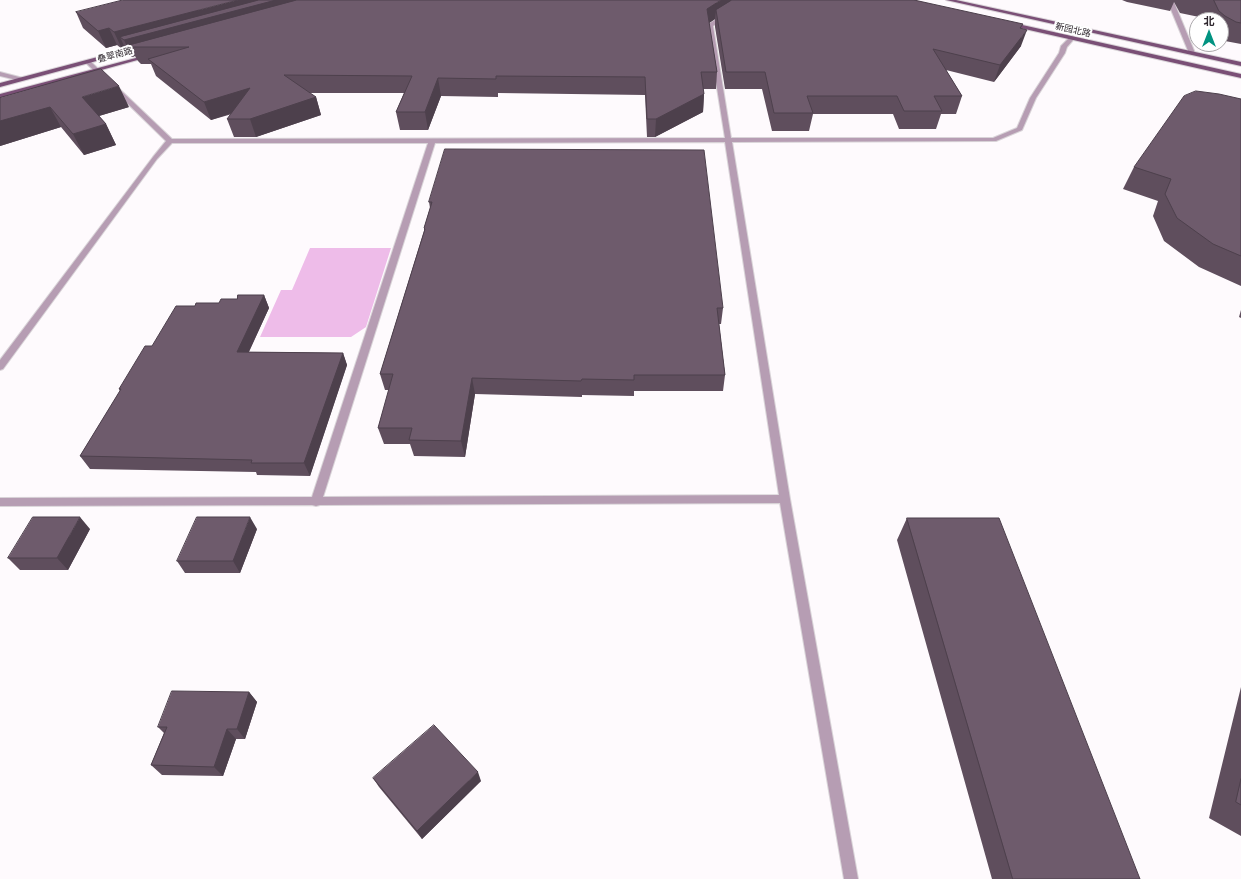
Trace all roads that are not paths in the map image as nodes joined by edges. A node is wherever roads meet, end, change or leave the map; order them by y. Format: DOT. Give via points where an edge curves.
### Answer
graph roads {
  1 [pos="748,0"];
  2 [pos="951,0"];
  3 [pos="1170,0"];
  4 [pos="1002,23"];
  5 [pos="1071,39"];
  6 [pos="148,45"];
  7 [pos="156,53"];
  8 [pos="1192,53"];
  9 [pos="88,62"];
  10 [pos="1241,64"];
  11 [pos="97,70"];
  12 [pos="0,74"];
  13 [pos="1241,76"];
  14 [pos="21,80"];
  15 [pos="0,85"];
  16 [pos="30,88"];
  17 [pos="0,96"];
  18 [pos="170,141"];
  19 [pos="432,141"];
  20 [pos="729,141"];
  21 [pos="0,367"];
  22 [pos="785,499"];
  23 [pos="0,502"];
  24 [pos="316,502"];
  25 [pos="851,879"];
  1 -- 20 [label="street" via="710,25"];
  2 -- 8 [label="main road, 新园北路"];
  3 -- 8 [label="street"];
  4 -- 5 [label="main road, 新园北路"];
  5 -- 13 [label="main road, 新园北路"];
  5 -- 20 [label="street" via="1064,46 1033,98 1020,129 994,140"];
  6 -- 9 [label="main road, 叠翠南路"];
  7 -- 11 [label="main road, 叠翠南路"];
  8 -- 10 [label="main road, 新园北路"];
  9 -- 11 [label="street"];
  9 -- 14 [label="main road, 叠翠南路"];
  11 -- 16 [label="main road, 叠翠南路"];
  11 -- 18 [label="street"];
  12 -- 14 [label="street"];
  14 -- 15 [label="main road, 叠翠南路"];
  14 -- 16 [label="main road"];
  16 -- 17 [label="main road, 叠翠南路"];
  18 -- 19 [label="street"];
  18 -- 21 [label="street"];
  19 -- 20 [label="street"];
  19 -- 24 [label="street"];
  20 -- 22 [label="street"];
  22 -- 24 [label="street"];
  22 -- 25 [label="street"];
  23 -- 24 [label="street"];
}
